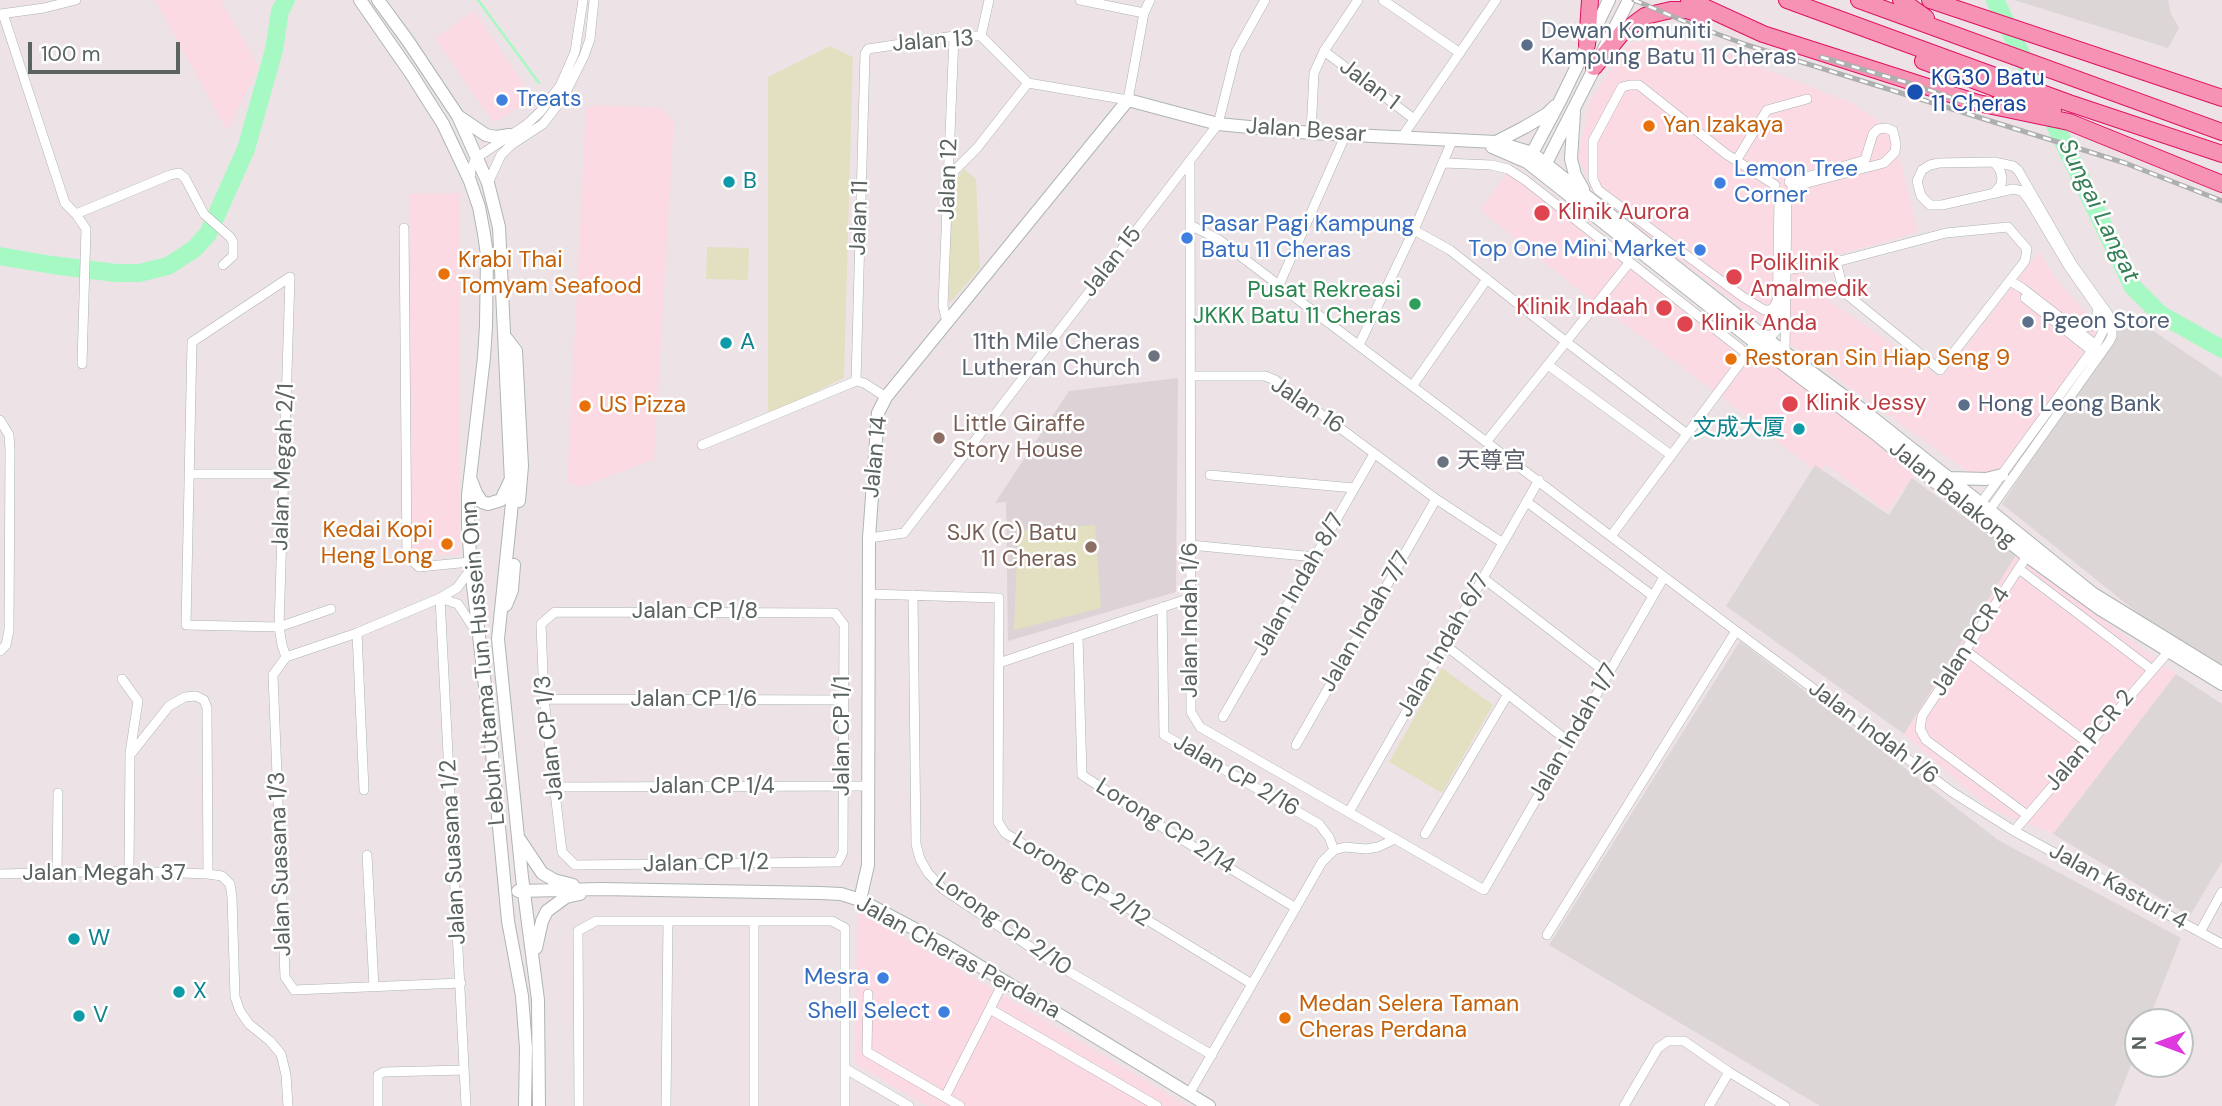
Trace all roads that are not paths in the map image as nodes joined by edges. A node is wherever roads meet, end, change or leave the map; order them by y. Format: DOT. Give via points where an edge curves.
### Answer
graph roads {
  1 [pos="76,0"];
  2 [pos="360,0"];
  3 [pos="378,0"];
  4 [pos="583,0"];
  5 [pos="594,0"];
  6 [pos="989,0"];
  7 [pos="1080,0"];
  8 [pos="1150,0"];
  9 [pos="1265,0"];
  10 [pos="1357,0"];
  11 [pos="1383,0"];
  12 [pos="1496,0"];
  13 [pos="1590,0"];
  14 [pos="1609,0"];
  15 [pos="1629,0"];
  16 [pos="1689,0"];
  17 [pos="1787,0"];
  18 [pos="1859,0"];
  19 [pos="1902,0"];
  20 [pos="1930,0"];
  21 [pos="1144,13"];
  22 [pos="1,14"];
  23 [pos="1842,21"];
  24 [pos="1942,29"];
  25 [pos="1763,34"];
  26 [pos="954,36"];
  27 [pos="981,36"];
  28 [pos="1587,45"];
  29 [pos="1324,51"];
  30 [pos="1460,53"];
  31 [pos="865,54"];
  32 [pos="1594,67"];
  33 [pos="1028,83"];
  34 [pos="2222,98"];
  35 [pos="1807,99"];
  36 [pos="1128,100"];
  37 [pos="1560,101"];
  38 [pos="1574,104"];
  39 [pos="457,116"];
  40 [pos="1414,119"];
  41 [pos="2076,121"];
  42 [pos="1218,124"];
  43 [pos="2222,132"];
  44 [pos="1311,133"];
  45 [pos="1346,134"];
  46 [pos="1572,134"];
  47 [pos="509,135"];
  48 [pos="1402,137"];
  49 [pos="1452,141"];
  50 [pos="1593,141"];
  51 [pos="1491,143"];
  52 [pos="2222,154"];
  53 [pos="477,158"];
  54 [pos="1529,158"];
  55 [pos="1190,161"];
  56 [pos="1736,161"];
  57 [pos="1994,162"];
  58 [pos="1444,163"];
  59 [pos="1543,167"];
  60 [pos="950,174"];
  61 [pos="2222,174"];
  62 [pos="470,181"];
  63 [pos="488,183"];
  64 [pos="2222,184"];
  65 [pos="1774,185"];
  66 [pos="1787,190"];
  67 [pos="1994,193"];
  68 [pos="1585,195"];
  69 [pos="76,214"];
  70 [pos="1190,225"];
  71 [pos="404,228"];
  72 [pos="1414,230"];
  73 [pos="1836,262"];
  74 [pos="1629,263"];
  75 [pos="223,265"];
  76 [pos="1786,270"];
  77 [pos="1487,279"];
  78 [pos="2012,283"];
  79 [pos="1279,285"];
  80 [pos="1779,297"];
  81 [pos="2097,308"];
  82 [pos="947,322"];
  83 [pos="2075,329"];
  84 [pos="505,338"];
  85 [pos="1565,341"];
  86 [pos="1754,344"];
  87 [pos="1359,345"];
  88 [pos="2095,351"];
  89 [pos="1784,352"];
  90 [pos="82,364"];
  91 [pos="1548,365"];
  92 [pos="1191,376"];
  93 [pos="856,381"];
  94 [pos="1413,385"];
  95 [pos="886,397"];
  96 [pos="0,420"];
  97 [pos="1687,434"];
  98 [pos="1487,441"];
  99 [pos="702,445"];
  100 [pos="1374,454"];
  101 [pos="1671,455"];
  102 [pos="191,474"];
  103 [pos="284,474"];
  104 [pos="1210,475"];
  105 [pos="2002,475"];
  106 [pos="470,476"];
  107 [pos="512,476"];
  108 [pos="1949,478"];
  109 [pos="1539,481"];
  110 [pos="1354,488"];
  111 [pos="1436,499"];
  112 [pos="1527,502"];
  113 [pos="1982,511"];
  114 [pos="1611,536"];
  115 [pos="869,538"];
  116 [pos="1503,543"];
  117 [pos="1190,545"];
  118 [pos="2027,556"];
  119 [pos="1315,557"];
  120 [pos="470,565"];
  121 [pos="2019,569"];
  122 [pos="1664,576"];
  123 [pos="1483,578"];
  124 [pos="869,594"];
  125 [pos="913,595"];
  126 [pos="1653,596"];
  127 [pos="440,598"];
  128 [pos="1189,598"];
  129 [pos="1162,607"];
  130 [pos="331,609"];
  131 [pos="555,612"];
  132 [pos="835,612"];
  133 [pos="499,622"];
  134 [pos="279,627"];
  135 [pos="1736,631"];
  136 [pos="357,633"];
  137 [pos="479,636"];
  138 [pos="1078,636"];
  139 [pos="1445,645"];
  140 [pos="1965,650"];
  141 [pos="0,651"];
  142 [pos="2168,652"];
  143 [pos="286,657"];
  144 [pos="999,663"];
  145 [pos="2151,669"];
  146 [pos="2222,673"];
  147 [pos="1608,674"];
  148 [pos="122,679"];
  149 [pos="2222,684"];
  150 [pos="1508,694"];
  151 [pos="544,699"];
  152 [pos="844,700"];
  153 [pos="1223,717"];
  154 [pos="1569,743"];
  155 [pos="2088,743"];
  156 [pos="1296,745"];
  157 [pos="130,755"];
  158 [pos="843,786"];
  159 [pos="868,786"];
  160 [pos="555,787"];
  161 [pos="363,790"];
  162 [pos="58,793"];
  163 [pos="1349,812"];
  164 [pos="2027,815"];
  165 [pos="498,826"];
  166 [pos="2014,831"];
  167 [pos="1424,834"];
  168 [pos="518,836"];
  169 [pos="1395,839"];
  170 [pos="1334,850"];
  171 [pos="367,855"];
  172 [pos="838,862"];
  173 [pos="575,865"];
  174 [pos="129,871"];
  175 [pos="57,873"];
  176 [pos="0,874"];
  177 [pos="208,874"];
  178 [pos="601,889"];
  179 [pos="1484,890"];
  180 [pos="519,891"];
  181 [pos="2222,891"];
  182 [pos="860,900"];
  183 [pos="1296,908"];
  184 [pos="668,921"];
  185 [pos="754,921"];
  186 [pos="2200,932"];
  187 [pos="1547,935"];
  188 [pos="2222,944"];
  189 [pos="514,949"];
  190 [pos="535,967"];
  191 [pos="1004,981"];
  192 [pos="461,984"];
  193 [pos="1252,984"];
  194 [pos="374,987"];
  195 [pos="868,994"];
  196 [pos="990,1009"];
  197 [pos="1212,1055"];
  198 [pos="846,1069"];
  199 [pos="464,1070"];
  200 [pos="1729,1072"];
  201 [pos="1189,1094"];
  202 [pos="945,1097"];
  203 [pos="288,1106"];
  204 [pos="378,1106"];
  205 [pos="466,1106"];
  206 [pos="525,1106"];
  207 [pos="539,1106"];
  208 [pos="579,1106"];
  209 [pos="666,1106"];
  210 [pos="754,1106"];
  211 [pos="845,1106"];
  212 [pos="909,1106"];
  213 [pos="960,1106"];
  214 [pos="1157,1106"];
  215 [pos="1209,1106"];
  216 [pos="1624,1106"];
  217 [pos="1709,1106"];
  218 [pos="1785,1106"];
  1 -- 22 [label="street"];
  2 -- 62 [label="street, Lebuh Utama Tun Hussein Onn" via="443,124"];
  3 -- 39 [label="street, Lebuh Utama Tun Hussein Onn"];
  4 -- 47 [label="street" via="575,52 560,86 540,112"];
  5 -- 63 [label="street" via="590,39 563,98 543,124 501,155"];
  6 -- 27 [label="street"];
  7 -- 21 [label="street"];
  8 -- 21 [label="street"];
  9 -- 42 [label="street" via="1236,52"];
  10 -- 29 [label="street"];
  11 -- 30 [label="street"];
  12 -- 30 [label="street"];
  13 -- 28 [label="highway"];
  14 -- 28 [label="street"];
  15 -- 32 [label="street"];
  16 -- 25 [label="highway"];
  17 -- 23 [label="highway"];
  18 -- 24 [label="highway"];
  19 -- 24 [label="highway"];
  20 -- 34 [label="highway"];
  21 -- 36 [label="street"];
  22 -- 69 [label="street" via="65,203"];
  23 -- 41 [label="highway" via="1880,44"];
  23 -- 52 [label="highway"];
  24 -- 43 [label="highway"];
  25 -- 32 [label="highway" via="1687,10 1671,10 1645,16 1622,33"];
  25 -- 41 [label="highway" via="1978,103"];
  26 -- 27 [label="street, Jalan 13"];
  26 -- 31 [label="street, Jalan 13" via="875,47"];
  26 -- 60 [label="street, Jalan 12"];
  27 -- 33 [label="street, Jalan 13"];
  28 -- 37 [label="street"];
  29 -- 40 [label="street, Jalan 1"];
  29 -- 44 [label="street" via="1314,72"];
  30 -- 40 [label="street"];
  31 -- 93 [label="street, Jalan 11"];
  32 -- 38 [label="street"];
  33 -- 36 [label="street"];
  33 -- 60 [label="street" via="977,148"];
  35 -- 56 [label="street" via="1768,110"];
  36 -- 42 [label="street, Jalan Besar"];
  36 -- 82 [label="street, Jalan 14"];
  37 -- 51 [label="street" via="1547,114"];
  37 -- 54 [label="street"];
  38 -- 46 [label="street"];
  38 -- 59 [label="street"];
  39 -- 47 [label="street" via="486,135"];
  39 -- 53 [label="street, Lebuh Utama Tun Hussein Onn"];
  40 -- 48 [label="street"];
  41 -- 61 [label="highway"];
  41 -- 64 [label="highway"];
  42 -- 44 [label="street, Jalan Besar"];
  42 -- 55 [label="street, Jalan 15"];
  44 -- 45 [label="street, Jalan Besar"];
  45 -- 48 [label="street, Jalan Besar"];
  45 -- 79 [label="street"];
  46 -- 50 [label="street"];
  46 -- 68 [label="street" via="1571,159"];
  47 -- 53 [label="street"];
  48 -- 49 [label="street, Jalan Besar"];
  49 -- 51 [label="street, Jalan Besar"];
  49 -- 58 [label="street"];
  50 -- 56 [label="street" via="1622,87 1639,85"];
  50 -- 80 [label="street" via="1593,179 1598,190 1764,310 1774,307"];
  51 -- 54 [label="street, Jalan Besar"];
  53 -- 62 [label="street"];
  53 -- 63 [label="street, Lebuh Utama Tun Hussein Onn"];
  54 -- 59 [label="street"];
  55 -- 70 [label="street, Jalan Indah 1/6"];
  55 -- 115 [label="street, Jalan 15" via="904,533"];
  56 -- 65 [label="street"];
  57 -- 67 [label="street" via="2002,178"];
  57 -- 67 [label="street" via="1930,165 1917,181 1920,196 1930,205"];
  57 -- 88 [label="street" via="2018,170 2072,264 2108,314 2112,336"];
  58 -- 72 [label="street"];
  58 -- 74 [label="street" via="1508,169"];
  59 -- 68 [label="street, Jalan Balakong"];
  59 -- 86 [label="street, Jalan Balakong"];
  60 -- 82 [label="street, Jalan 12" via="943,306"];
  62 -- 106 [label="street, Lebuh Utama Tun Hussein Onn" via="484,234 488,295"];
  63 -- 84 [label="street, Lebuh Utama Tun Hussein Onn" via="499,227"];
  65 -- 66 [label="street" via="1775,191"];
  65 -- 66 [label="street" via="1781,179"];
  66 -- 66 [label="street" via="1865,160 1873,134 1886,128 1893,131 1895,152 1884,163"];
  66 -- 76 [label="street"];
  66 -- 80 [label="street"];
  67 -- 81 [label="street" via="2018,189 2026,195"];
  68 -- 86 [label="street, Jalan Balakong"];
  69 -- 75 [label="street" via="179,173 204,214 230,237 233,256"];
  69 -- 90 [label="street" via="86,229"];
  70 -- 79 [label="street, Jalan Indah 1/6" via="1218,239"];
  70 -- 92 [label="street, Jalan Indah 1/6"];
  71 -- 120 [label="street" via="407,556 419,567"];
  72 -- 77 [label="street" via="1443,244"];
  72 -- 87 [label="street"];
  73 -- 76 [label="street"];
  73 -- 78 [label="street" via="1945,233 2008,227 2027,249"];
  73 -- 78 [label="street" via="1844,292 1940,370"];
  74 -- 85 [label="street"];
  74 -- 86 [label="street"];
  76 -- 89 [label="street"];
  77 -- 85 [label="street"];
  77 -- 94 [label="street"];
  78 -- 83 [label="street"];
  78 -- 88 [label="street"];
  79 -- 87 [label="street, Jalan Indah 1/6"];
  80 -- 86 [label="street" via="1776,331"];
  81 -- 83 [label="street" via="2091,326"];
  81 -- 88 [label="street" via="2105,323"];
  82 -- 95 [label="street, Jalan 14"];
  83 -- 88 [label="street"];
  84 -- 107 [label="street, Lebuh Utama Tun Hussein Onn"];
  84 -- 133 [label="street" via="516,351 522,466 512,590"];
  85 -- 91 [label="street"];
  85 -- 97 [label="street"];
  86 -- 89 [label="street, Jalan Balakong"];
  86 -- 97 [label="street"];
  86 -- 113 [label="street, Jalan Balakong"];
  87 -- 94 [label="street, Jalan Indah 1/6"];
  88 -- 105 [label="street"];
  88 -- 113 [label="street"];
  89 -- 108 [label="street, Jalan Balakong"];
  91 -- 98 [label="street"];
  91 -- 101 [label="street"];
  92 -- 100 [label="street, Jalan 16" via="1265,376 1275,380"];
  92 -- 117 [label="street, Jalan Indah 1/6"];
  93 -- 95 [label="street"];
  93 -- 99 [label="street"];
  94 -- 98 [label="street, Jalan Indah 1/6"];
  95 -- 115 [label="street, Jalan 14" via="878,413"];
  96 -- 141 [label="street" via="9,435 10,450 9,630"];
  97 -- 101 [label="street"];
  98 -- 109 [label="street, Jalan Indah 1/6"];
  100 -- 110 [label="street, Jalan Indah 8/7"];
  100 -- 111 [label="street, Jalan 16"];
  101 -- 114 [label="street"];
  102 -- 103 [label="street"];
  102 -- 103 [label="street, Jalan Megah 2/1" via="192,342 290,277"];
  102 -- 134 [label="street" via="187,625"];
  103 -- 134 [label="street, Jalan Megah 2/1"];
  104 -- 110 [label="street"];
  105 -- 108 [label="street"];
  105 -- 113 [label="street"];
  106 -- 107 [label="street" via="476,493 488,504 501,500"];
  106 -- 120 [label="street, Lebuh Utama Tun Hussein Onn"];
  107 -- 133 [label="street, Lebuh Utama Tun Hussein Onn"];
  108 -- 113 [label="street, Jalan Balakong"];
  109 -- 112 [label="street, Jalan Indah 6/7"];
  109 -- 114 [label="street, Jalan Indah 1/6"];
  110 -- 119 [label="street, Jalan Indah 8/7"];
  111 -- 116 [label="street, Jalan 16"];
  111 -- 156 [label="street, Jalan Indah 7/7"];
  112 -- 116 [label="street, Jalan Indah 6/7"];
  112 -- 126 [label="street"];
  113 -- 118 [label="street, Jalan Balakong"];
  113 -- 146 [label="street, Jalan Balakong" via="2092,593"];
  114 -- 122 [label="street, Jalan Indah 1/6"];
  115 -- 124 [label="street, Jalan 14"];
  116 -- 123 [label="street, Jalan Indah 6/7"];
  117 -- 119 [label="street"];
  117 -- 128 [label="street, Jalan Indah 1/6"];
  118 -- 121 [label="street, Jalan PCR 4"];
  118 -- 142 [label="street, Jalan Balakong"];
  119 -- 153 [label="street, Jalan Indah 8/7"];
  120 -- 127 [label="street" via="457,588"];
  120 -- 137 [label="street, Lebuh Utama Tun Hussein Onn"];
  121 -- 140 [label="street, Jalan PCR 4"];
  121 -- 145 [label="street"];
  122 -- 126 [label="street, Jalan Indah 1/7"];
  122 -- 135 [label="street, Jalan Indah 1/6"];
  123 -- 139 [label="street, Jalan Indah 6/7"];
  123 -- 147 [label="street"];
  124 -- 125 [label="street"];
  124 -- 159 [label="street, Jalan 14"];
  125 -- 144 [label="street, Lorong CP 2/12" via="999,598"];
  125 -- 197 [label="street, Lorong CP 2/10" via="916,844 928,873 943,889 1056,964"];
  126 -- 147 [label="street, Jalan Indah 1/7"];
  127 -- 136 [label="street"];
  127 -- 137 [label="street" via="458,604"];
  127 -- 192 [label="street, Jalan Suasana 1/2"];
  128 -- 129 [label="street"];
  128 -- 163 [label="street, Jalan Indah 1/6" via="1191,712 1200,727"];
  129 -- 138 [label="street"];
  129 -- 170 [label="street, Jalan CP 2/16" via="1164,735 1319,824"];
  130 -- 134 [label="street"];
  131 -- 132 [label="street, Jalan CP 1/8"];
  131 -- 151 [label="street, Jalan CP 1/3" via="541,624"];
  132 -- 152 [label="street, Jalan CP 1/1" via="844,625"];
  133 -- 168 [label="street, Lebuh Utama Tun Hussein Onn"];
  134 -- 143 [label="street, Jalan Megah 2/1"];
  135 -- 166 [label="street, Jalan Indah 1/6" via="1952,792"];
  135 -- 187 [label="street"];
  136 -- 143 [label="street"];
  136 -- 161 [label="street"];
  137 -- 165 [label="street, Lebuh Utama Tun Hussein Onn"];
  138 -- 144 [label="street"];
  138 -- 183 [label="street, Lorong CP 2/14" via="1082,775"];
  139 -- 150 [label="street"];
  139 -- 163 [label="street, Jalan Indah 6/7"];
  140 -- 155 [label="street"];
  140 -- 164 [label="street, Jalan PCR 4" via="1922,716 1920,729 1926,740"];
  142 -- 145 [label="street, Jalan PCR 2"];
  142 -- 149 [label="street, Jalan Balakong"];
  143 -- 194 [label="street, Jalan Suasana 1/3" via="273,675 285,976 293,990"];
  144 -- 193 [label="street, Lorong CP 2/12" via="998,822 1005,833"];
  145 -- 155 [label="street, Jalan PCR 2"];
  147 -- 154 [label="street, Jalan Indah 1/7"];
  148 -- 157 [label="street" via="138,701"];
  150 -- 154 [label="street"];
  150 -- 167 [label="street"];
  151 -- 152 [label="street, Jalan CP 1/6"];
  151 -- 160 [label="street, Jalan CP 1/3"];
  152 -- 158 [label="street, Jalan CP 1/1"];
  154 -- 179 [label="street, Jalan Indah 1/7"];
  155 -- 164 [label="street, Jalan PCR 2"];
  157 -- 174 [label="street"];
  157 -- 177 [label="street" via="169,706 185,697 204,700"];
  158 -- 159 [label="street, Jalan CP 1/4"];
  158 -- 160 [label="street, Jalan CP 1/4"];
  158 -- 172 [label="street, Jalan CP 1/1" via="843,852"];
  159 -- 182 [label="street, Jalan 14" via="868,865"];
  160 -- 173 [label="street, Jalan CP 1/3" via="562,852"];
  162 -- 175 [label="street"];
  163 -- 169 [label="street, Jalan Indah 1/6"];
  164 -- 166 [label="street, Jalan PCR 2"];
  165 -- 180 [label="street" via="505,844 508,881"];
  165 -- 189 [label="street, Lebuh Utama Tun Hussein Onn"];
  166 -- 186 [label="street, Jalan Kasturi 4"];
  168 -- 178 [label="street" via="542,873 567,884"];
  168 -- 180 [label="street, Lebuh Utama Tun Hussein Onn"];
  169 -- 170 [label="street" via="1378,847"];
  169 -- 179 [label="street, Jalan Indah 1/6"];
  170 -- 183 [label="street"];
  171 -- 194 [label="street"];
  172 -- 173 [label="street, Jalan CP 1/2"];
  174 -- 175 [label="street, Jalan Megah 37"];
  174 -- 177 [label="street, Jalan Megah 37"];
  175 -- 176 [label="street, Jalan Megah 37"];
  177 -- 203 [label="street" via="222,876 230,884 235,997 249,1024 281,1054"];
  178 -- 180 [label="street, Jalan Cheras Perdana"];
  178 -- 182 [label="street, Jalan Cheras Perdana" via="820,893"];
  178 -- 190 [label="street" via="566,897 548,911 536,944"];
  180 -- 189 [label="street" via="511,898"];
  180 -- 190 [label="street, Lebuh Utama Tun Hussein Onn"];
  181 -- 186 [label="street"];
  182 -- 191 [label="street, Jalan Cheras Perdana"];
  183 -- 193 [label="street"];
  184 -- 185 [label="street"];
  184 -- 208 [label="street" via="596,921 578,931"];
  184 -- 209 [label="street"];
  185 -- 198 [label="street" via="832,921 845,928"];
  185 -- 210 [label="street"];
  186 -- 188 [label="street, Jalan Kasturi 4"];
  189 -- 206 [label="street, Lebuh Utama Tun Hussein Onn" via="526,1048"];
  190 -- 207 [label="street, Lebuh Utama Tun Hussein Onn"];
  191 -- 196 [label="street"];
  191 -- 201 [label="street, Jalan Cheras Perdana"];
  192 -- 194 [label="street, Jalan Suasana 1/3"];
  192 -- 199 [label="street, Jalan Suasana 1/2"];
  193 -- 197 [label="street"];
  195 -- 202 [label="street" via="867,1052"];
  196 -- 202 [label="street"];
  196 -- 214 [label="street"];
  197 -- 201 [label="street"];
  198 -- 211 [label="street"];
  198 -- 212 [label="street"];
  199 -- 204 [label="street" via="384,1072 378,1075"];
  199 -- 205 [label="street, Jalan Suasana 1/2"];
  200 -- 216 [label="street" via="1684,1041 1668,1041 1658,1048"];
  200 -- 217 [label="street"];
  200 -- 218 [label="street"];
  201 -- 215 [label="street, Jalan Cheras Perdana"];
  202 -- 213 [label="street"];
}
